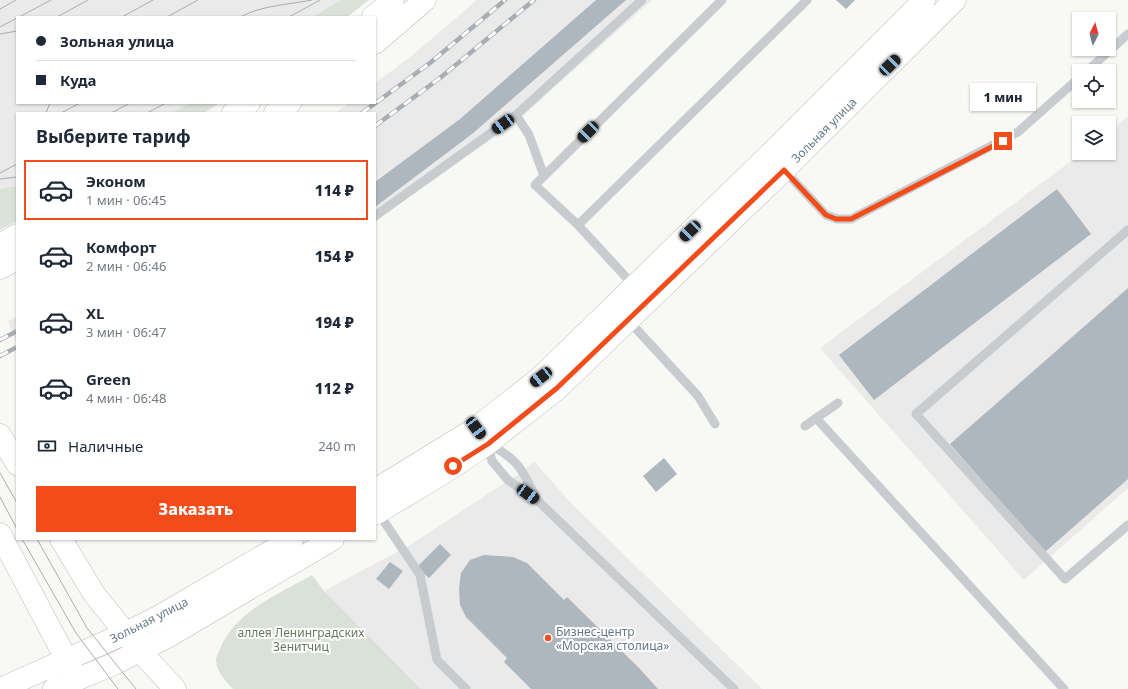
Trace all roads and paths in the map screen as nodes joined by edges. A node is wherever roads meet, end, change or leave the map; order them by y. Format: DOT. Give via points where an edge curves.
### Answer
graph roads {
  1 [pos="392,0"];
  2 [pos="425,0"];
  3 [pos="642,0"];
  4 [pos="722,0"];
  5 [pos="807,0"];
  6 [pos="924,0"];
  7 [pos="955,0"];
  8 [pos="374,16"];
  9 [pos="1128,34"];
  10 [pos="376,42"];
  11 [pos="1095,64"];
  12 [pos="1072,84"];
  13 [pos="248,104"];
  14 [pos="288,104"];
  15 [pos="236,112"];
  16 [pos="276,112"];
  17 [pos="516,115"];
  18 [pos="777,162"];
  19 [pos="544,176"];
  20 [pos="376,215"];
  21 [pos="578,225"];
  22 [pos="1128,230"];
  23 [pos="16,236"];
  24 [pos="0,244"];
  25 [pos="16,260"];
  26 [pos="0,268"];
  27 [pos="642,293"];
  28 [pos="621,314"];
  29 [pos="838,402"];
  30 [pos="816,418"];
  31 [pos="715,424"];
  32 [pos="805,426"];
  33 [pos="0,435"];
  34 [pos="482,436"];
  35 [pos="16,462"];
  36 [pos="376,489"];
  37 [pos="538,501"];
  38 [pos="376,511"];
  39 [pos="1128,525"];
  40 [pos="0,534"];
  41 [pos="62,540"];
  42 [pos="290,540"];
  43 [pos="330,540"];
  44 [pos="126,633"];
  45 [pos="140,651"];
  46 [pos="66,660"];
  47 [pos="82,684"];
  48 [pos="0,689"];
  49 [pos="54,689"];
  50 [pos="176,689"];
  51 [pos="466,689"];
  52 [pos="734,689"];
  53 [pos="1064,689"];
  1 -- 8 [label="street"];
  2 -- 10 [label="street"];
  3 -- 17 [label="lane"];
  4 -- 19 [label="lane"];
  5 -- 21 [label="lane"];
  6 -- 18 [label="street, Зольная улица"];
  7 -- 18 [label="street, Зольная улица"];
  9 -- 11 [label="lane"];
  12 -- 18 [label="lane" via="1018,132 851,219 836,219 826,215"];
  13 -- 15 [label="street"];
  14 -- 16 [label="street"];
  17 -- 19 [label="lane" via="529,135"];
  17 -- 20 [label="lane"];
  18 -- 27 [label="street, Зольная улица"];
  19 -- 21 [label="lane" via="535,185"];
  21 -- 27 [label="lane"];
  22 -- 39 [label="lane" via="916,414 1065,579"];
  23 -- 24 [label="street"];
  25 -- 26 [label="street"];
  27 -- 28 [label="street, Зольная улица"];
  28 -- 31 [label="lane" via="698,396"];
  28 -- 34 [label="street, Зольная улица" via="541,377"];
  29 -- 30 [label="lane"];
  30 -- 32 [label="lane"];
  30 -- 53 [label="lane"];
  33 -- 35 [label="street"];
  34 -- 36 [label="street, Зольная улица"];
  34 -- 37 [label="lane" via="505,452 523,471"];
  34 -- 37 [label="lane" via="492,461 508,480"];
  34 -- 38 [label="street, Зольная улица" via="442,474"];
  37 -- 52 [label="lane"];
  38 -- 51 [label="lane" via="420,575 437,660"];
  40 -- 46 [label="street"];
  41 -- 44 [label="street" via="94,594"];
  42 -- 44 [label="street, Зольная улица"];
  43 -- 45 [label="street, Зольная улица"];
  44 -- 45 [label="street"];
  44 -- 46 [label="street, Зольная улица"];
  45 -- 47 [label="street, Зольная улица"];
  45 -- 50 [label="street"];
  46 -- 47 [label="street"];
  46 -- 48 [label="street, Зольная улица"];
  47 -- 49 [label="street, Зольная улица"];
}
